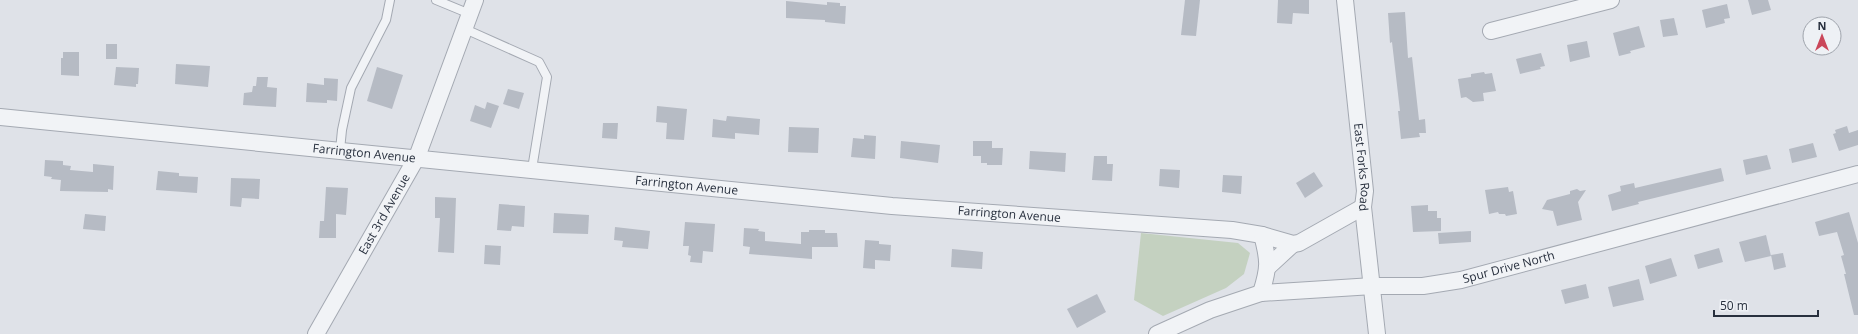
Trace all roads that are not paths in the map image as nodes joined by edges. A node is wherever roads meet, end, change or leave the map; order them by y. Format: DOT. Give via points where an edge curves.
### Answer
graph roads {
  1 [pos="390,0"];
  2 [pos="436,0"];
  3 [pos="1345,0"];
  4 [pos="1611,0"];
  5 [pos="470,14"];
  6 [pos="1491,31"];
  7 [pos="0,117"];
  8 [pos="340,150"];
  9 [pos="417,157"];
  10 [pos="532,169"];
  11 [pos="1858,174"];
  12 [pos="1363,207"];
  13 [pos="1262,235"];
  14 [pos="1293,244"];
  15 [pos="1268,267"];
  16 [pos="1373,286"];
  17 [pos="1261,293"];
  18 [pos="316,334"];
  19 [pos="1158,334"];
  20 [pos="1378,334"];
  1 -- 8 [label="lane" via="386,20 351,88"];
  2 -- 5 [label="lane"];
  3 -- 12 [label="street, East Forks Road" via="1365,191"];
  4 -- 6 [label="street"];
  5 -- 9 [label="street, East 3rd Avenue"];
  5 -- 10 [label="lane" via="539,62 547,77"];
  7 -- 8 [label="street, Farrington Avenue"];
  8 -- 9 [label="street, Farrington Avenue"];
  9 -- 10 [label="street, Farrington Avenue"];
  9 -- 18 [label="street, East 3rd Avenue"];
  10 -- 13 [label="street, Farrington Avenue" via="892,206 1232,230"];
  11 -- 16 [label="street, Spur Drive North" via="1461,280 1423,286"];
  12 -- 14 [label="street" via="1305,241"];
  12 -- 16 [label="street, East Forks Road"];
  13 -- 14 [label="street, Farrington Avenue"];
  13 -- 15 [label="street" via="1268,256"];
  14 -- 15 [label="street"];
  15 -- 17 [label="street"];
  16 -- 17 [label="street, Spur Drive North"];
  16 -- 20 [label="street, East Forks Road"];
  17 -- 19 [label="street, Spur Drive North" via="1210,310"];
}
